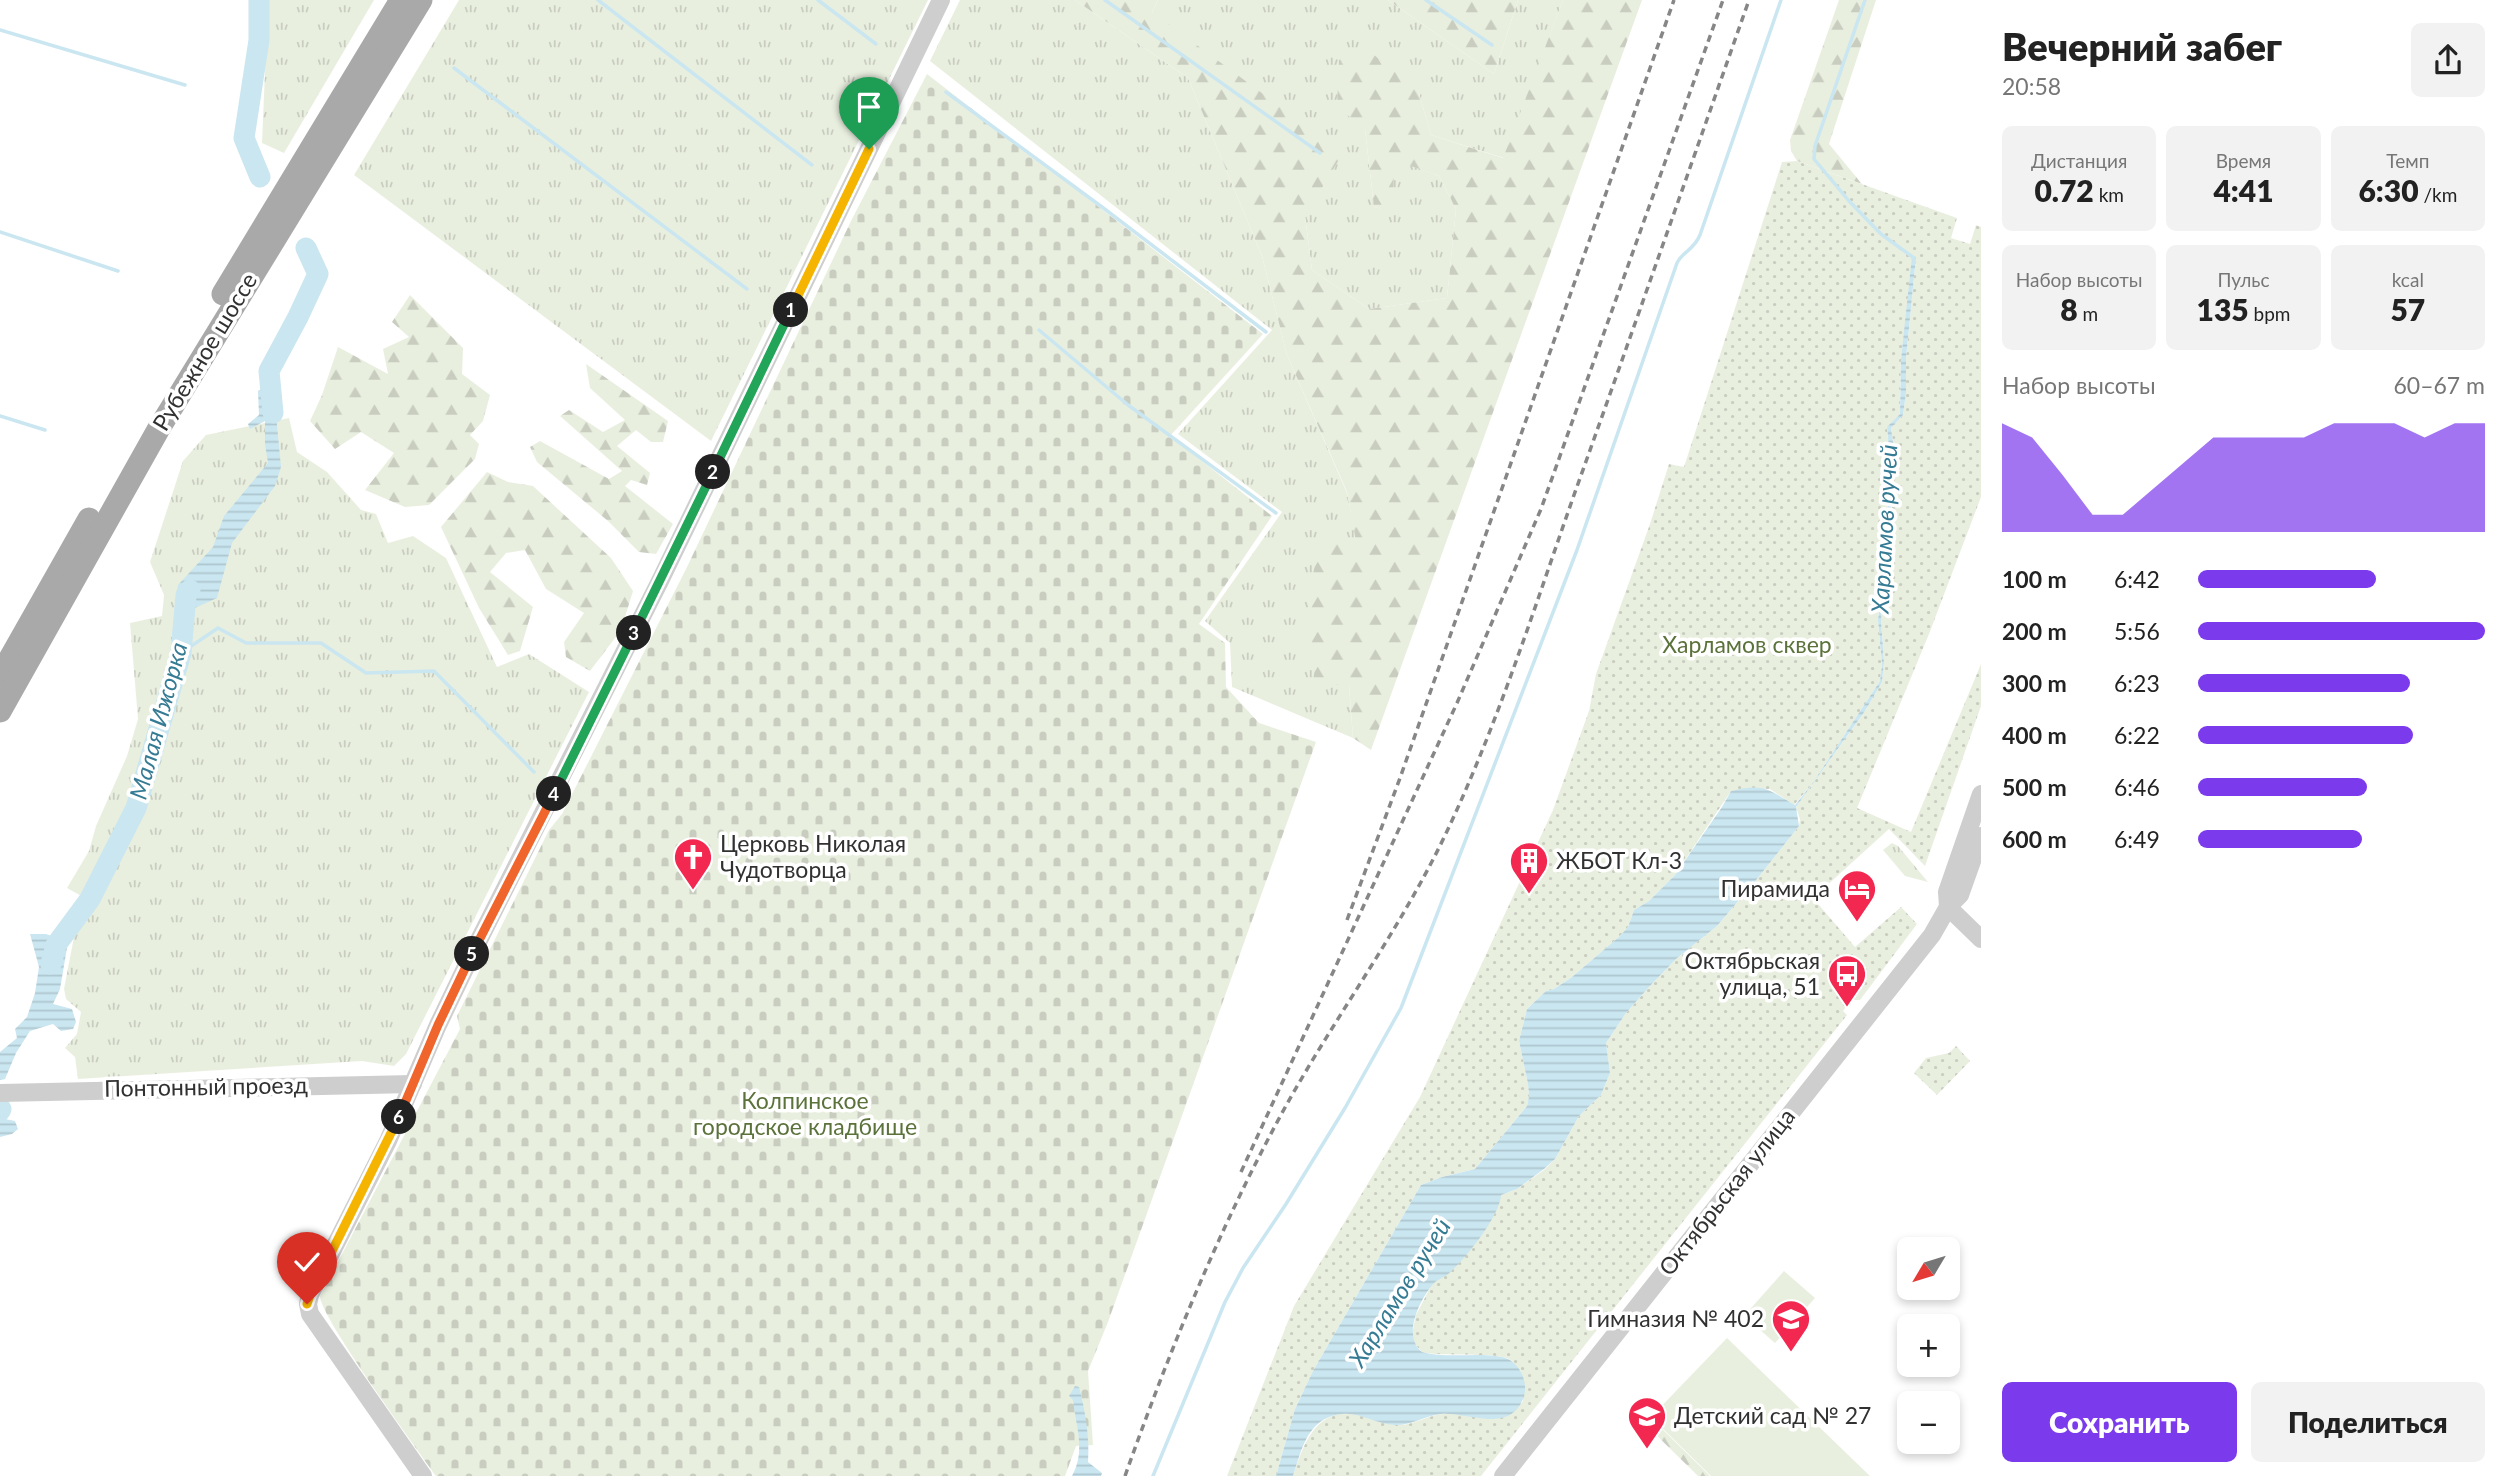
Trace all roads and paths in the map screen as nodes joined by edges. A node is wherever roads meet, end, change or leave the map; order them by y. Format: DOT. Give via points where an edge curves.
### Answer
graph roads {
  1 [pos="401,0"];
  2 [pos="421,0"];
  3 [pos="941,0"];
  4 [pos="0,676"];
  5 [pos="0,711"];
  6 [pos="1981,794"];
  7 [pos="1981,836"];
  8 [pos="1948,907"];
  9 [pos="1981,939"];
  10 [pos="412,1084"];
  11 [pos="7,1093"];
  12 [pos="424,1476"];
  13 [pos="1503,1476"];
  1 -- 4 [label="main road, Рубежное шоссе" via="142,427"];
  2 -- 5 [label="main road, Рубежное шоссе" via="158,430"];
  3 -- 10 [label="street"];
  6 -- 8 [label="street, Октябрьская улица" via="1947,892"];
  7 -- 8 [label="street, Октябрьская улица" via="1960,895"];
  8 -- 9 [label="street"];
  8 -- 13 [label="street, Октябрьская улица" via="1932,935"];
  10 -- 11 [label="street, Понтонный проезд"];
  10 -- 12 [label="street" via="307,1304"];
}
